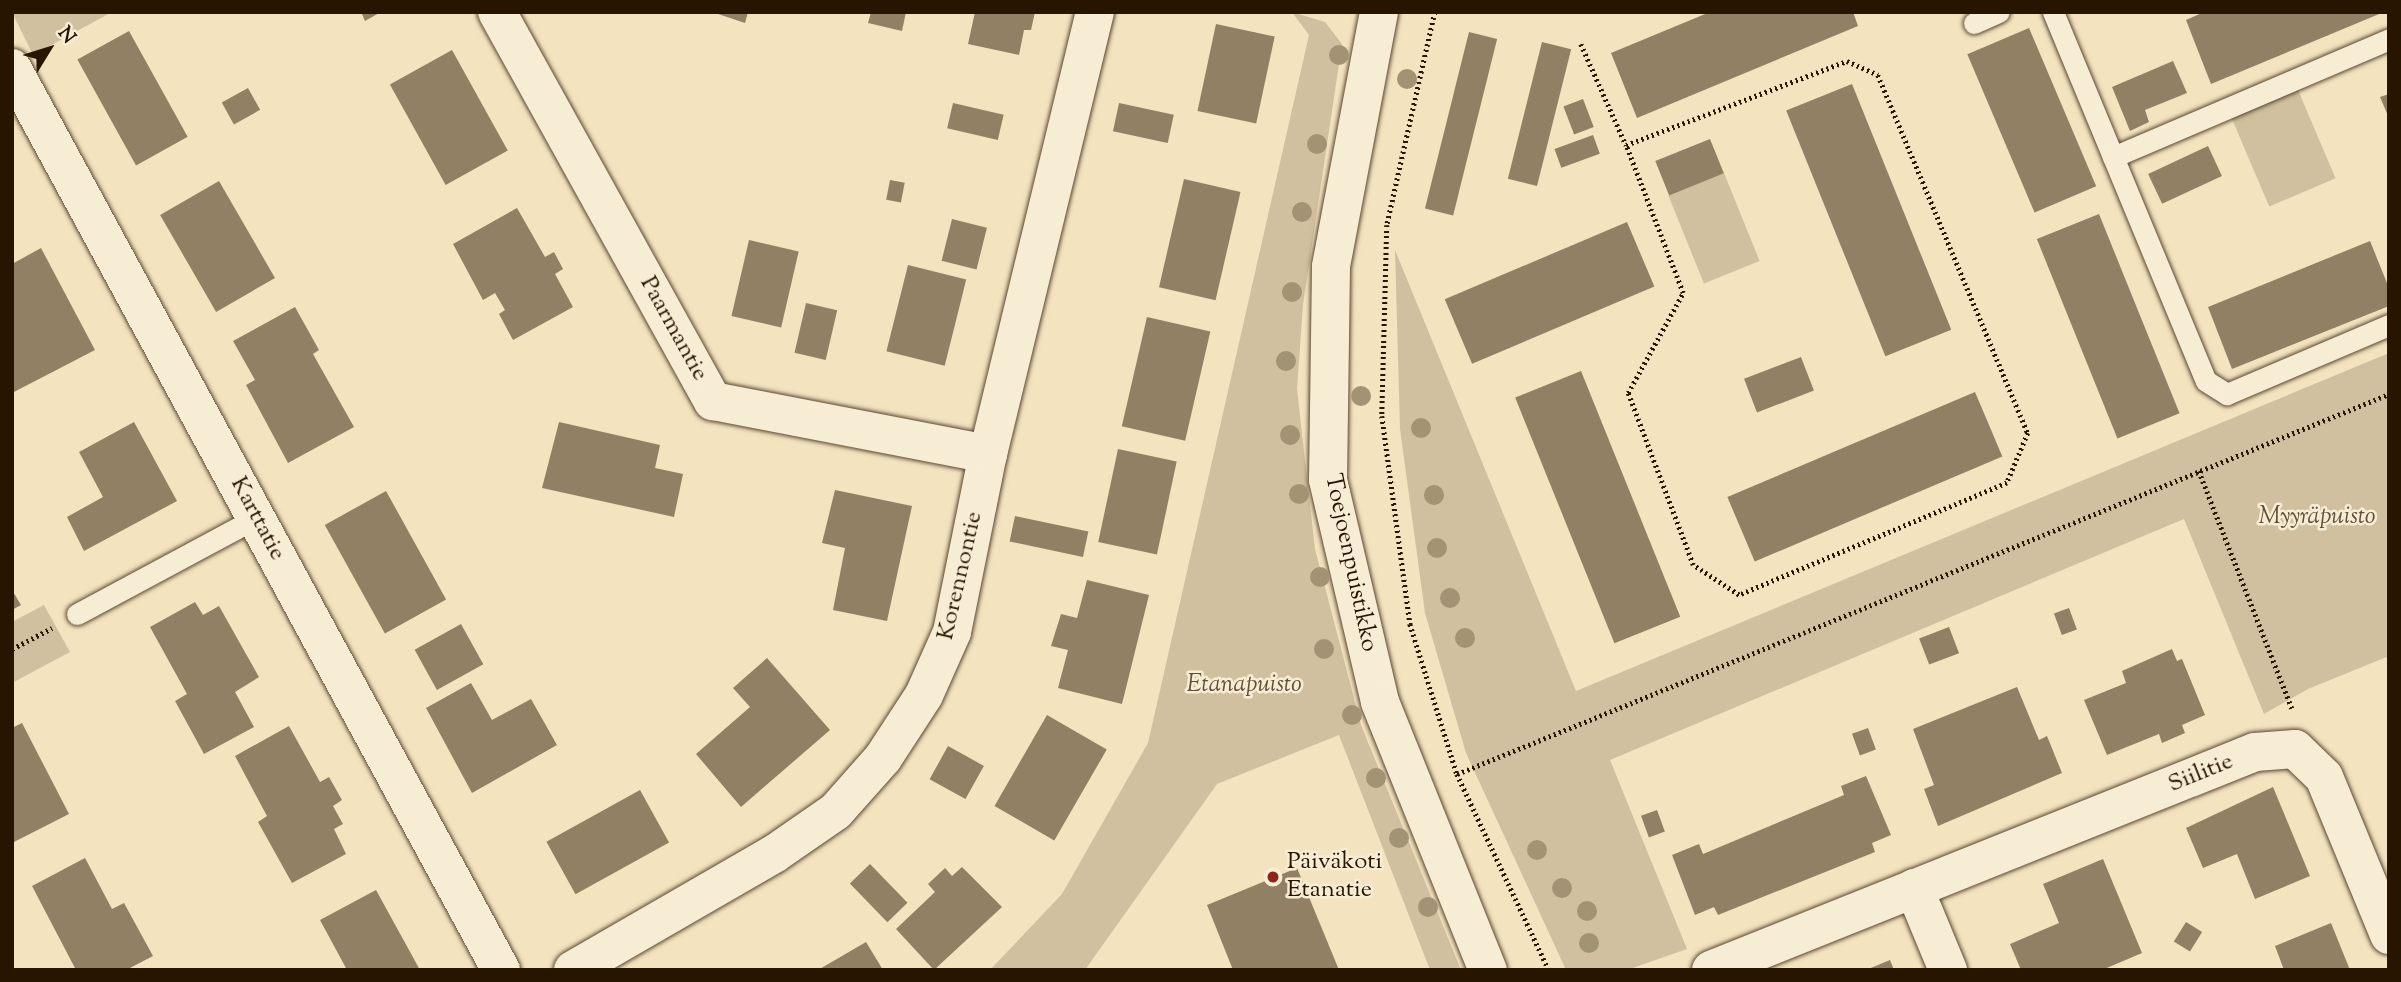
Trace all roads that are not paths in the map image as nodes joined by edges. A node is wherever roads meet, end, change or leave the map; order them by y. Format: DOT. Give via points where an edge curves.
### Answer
graph roads {
  1 [pos="497,12"];
  2 [pos="1095,12"];
  3 [pos="1379,12"];
  4 [pos="2000,12"];
  5 [pos="2053,12"];
  6 [pos="1974,23"];
  7 [pos="2389,39"];
  8 [pos="12,68"];
  9 [pos="2113,157"];
  10 [pos="2389,325"];
  11 [pos="988,454"];
  12 [pos="256,518"];
  13 [pos="77,614"];
  14 [pos="1914,888"];
  15 [pos="2389,935"];
  16 [pos="501,970"];
  17 [pos="573,970"];
  18 [pos="1488,970"];
  19 [pos="1711,970"];
  20 [pos="1948,970"];
  1 -- 11 [label="street, Paarmantie" via="713,401"];
  2 -- 11 [label="street, Korennontie"];
  3 -- 18 [label="street, Toejoenpuistikko" via="1331,267 1328,480 1380,702"];
  4 -- 6 [label="lane"];
  5 -- 9 [label="lane"];
  7 -- 9 [label="lane"];
  8 -- 12 [label="street, Karttatie"];
  9 -- 10 [label="lane" via="2206,381 2227,394"];
  11 -- 17 [label="street, Korennontie" via="952,632 924,695 883,758 836,811 774,854"];
  12 -- 13 [label="lane"];
  12 -- 16 [label="street, Karttatie"];
  14 -- 15 [label="street, Siilitie" via="2255,752 2295,749 2324,777"];
  14 -- 19 [label="street, Siilitie"];
  14 -- 20 [label="street"];
}
